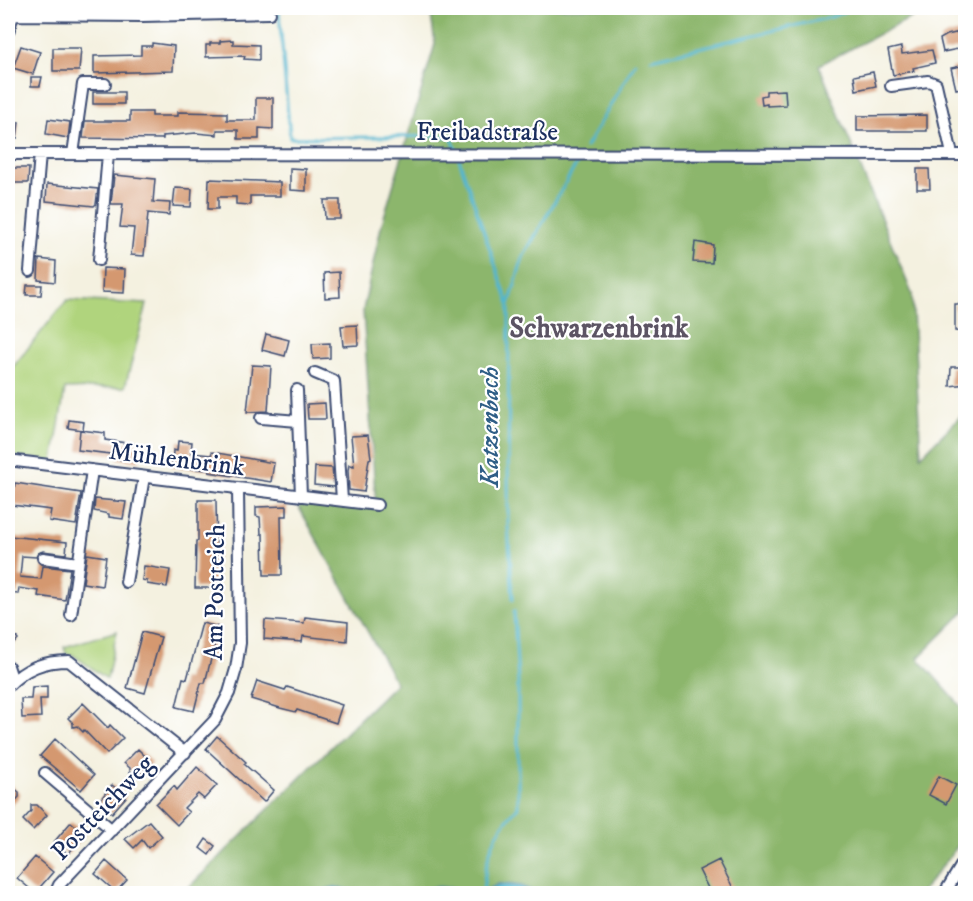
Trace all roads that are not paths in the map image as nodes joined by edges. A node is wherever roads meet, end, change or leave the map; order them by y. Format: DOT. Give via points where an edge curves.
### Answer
graph roads {
  1 [pos="70,11"];
  2 [pos="270,13"];
  3 [pos="8,32"];
  4 [pos="105,84"];
  5 [pos="891,86"];
  6 [pos="8,154"];
  7 [pos="40,154"];
  8 [pos="73,154"];
  9 [pos="108,154"];
  10 [pos="952,154"];
  11 [pos="966,154"];
  12 [pos="99,260"];
  13 [pos="30,271"];
  14 [pos="315,373"];
  15 [pos="297,390"];
  16 [pos="261,418"];
  17 [pos="298,421"];
  18 [pos="8,460"];
  19 [pos="92,470"];
  20 [pos="144,477"];
  21 [pos="238,489"];
  22 [pos="300,496"];
  23 [pos="342,500"];
  24 [pos="377,505"];
  25 [pos="44,558"];
  26 [pos="78,563"];
  27 [pos="126,582"];
  28 [pos="71,615"];
  29 [pos="8,666"];
  30 [pos="10,683"];
  31 [pos="185,753"];
  32 [pos="45,773"];
  33 [pos="112,830"];
  34 [pos="966,858"];
  35 [pos="55,894"];
  36 [pos="944,894"];
  1 -- 2 [label="street"];
  1 -- 3 [label="street" via="13,15"];
  4 -- 8 [label="street" via="83,84"];
  5 -- 10 [label="street" via="928,81 936,84"];
  6 -- 7 [label="street, Freibadstraße"];
  7 -- 8 [label="street, Freibadstraße"];
  7 -- 13 [label="street"];
  8 -- 9 [label="street, Freibadstraße"];
  9 -- 10 [label="street, Freibadstraße"];
  9 -- 12 [label="street"];
  10 -- 11 [label="street, Freibadstraße"];
  14 -- 23 [label="street" via="334,381"];
  15 -- 17 [label="street"];
  16 -- 17 [label="street"];
  17 -- 22 [label="street"];
  18 -- 19 [label="street, Mühlenbrink"];
  19 -- 20 [label="street, Mühlenbrink"];
  19 -- 26 [label="street"];
  20 -- 21 [label="street, Mühlenbrink"];
  20 -- 27 [label="street"];
  21 -- 22 [label="street, Mühlenbrink"];
  21 -- 31 [label="street, Am Postteich" via="240,632 236,669 215,720"];
  22 -- 23 [label="street, Mühlenbrink"];
  23 -- 24 [label="street, Mühlenbrink"];
  25 -- 26 [label="street"];
  26 -- 28 [label="street"];
  29 -- 30 [label="street"];
  30 -- 31 [label="street" via="37,665 69,661"];
  31 -- 33 [label="street, Postteichweg"];
  32 -- 33 [label="street"];
  33 -- 35 [label="street, Postteichweg"];
  34 -- 36 [label="street"];
}
